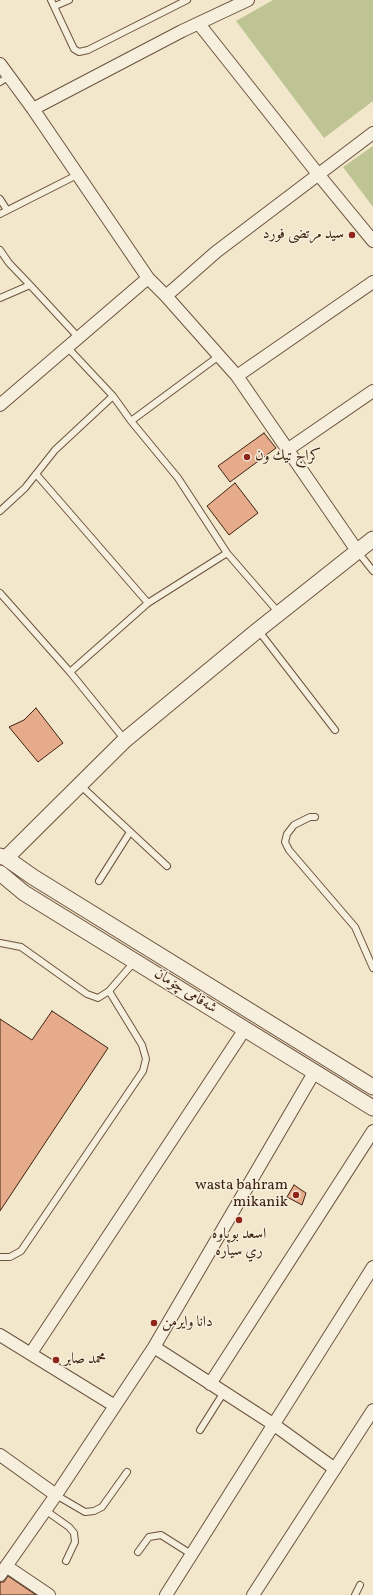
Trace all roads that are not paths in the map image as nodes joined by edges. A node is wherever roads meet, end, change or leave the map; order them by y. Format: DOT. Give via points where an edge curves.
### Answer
graph roads {
  1 [pos="51,0"];
  2 [pos="69,0"];
  3 [pos="187,0"];
  4 [pos="248,0"];
  5 [pos="55,6"];
  6 [pos="199,24"];
  7 [pos="0,64"];
  8 [pos="4,79"];
  9 [pos="33,109"];
  10 [pos="373,133"];
  11 [pos="318,174"];
  12 [pos="77,175"];
  13 [pos="0,199"];
  14 [pos="7,210"];
  15 [pos="0,214"];
  16 [pos="373,241"];
  17 [pos="0,250"];
  18 [pos="148,278"];
  19 [pos="373,282"];
  20 [pos="30,285"];
  21 [pos="166,296"];
  22 [pos="0,298"];
  23 [pos="79,338"];
  24 [pos="68,348"];
  25 [pos="219,356"];
  26 [pos="237,376"];
  27 [pos="373,391"];
  28 [pos="113,396"];
  29 [pos="2,399"];
  30 [pos="131,421"];
  31 [pos="287,450"];
  32 [pos="36,474"];
  33 [pos="0,512"];
  34 [pos="373,539"];
  35 [pos="358,552"];
  36 [pos="227,553"];
  37 [pos="373,571"];
  38 [pos="0,593"];
  39 [pos="148,603"];
  40 [pos="280,614"];
  41 [pos="258,630"];
  42 [pos="70,672"];
  43 [pos="335,730"];
  44 [pos="125,740"];
  45 [pos="79,784"];
  46 [pos="315,818"];
  47 [pos="130,832"];
  48 [pos="2,859"];
  49 [pos="167,866"];
  50 [pos="0,873"];
  51 [pos="33,877"];
  52 [pos="99,881"];
  53 [pos="24,893"];
  54 [pos="0,943"];
  55 [pos="135,962"];
  56 [pos="373,968"];
  57 [pos="109,991"];
  58 [pos="245,1029"];
  59 [pos="315,1071"];
  60 [pos="373,1087"];
  61 [pos="373,1108"];
  62 [pos="373,1131"];
  63 [pos="0,1257"];
  64 [pos="373,1267"];
  65 [pos="0,1335"];
  66 [pos="154,1346"];
  67 [pos="31,1353"];
  68 [pos="210,1384"];
  69 [pos="224,1392"];
  70 [pos="114,1406"];
  71 [pos="373,1410"];
  72 [pos="273,1424"];
  73 [pos="200,1430"];
  74 [pos="0,1455"];
  75 [pos="335,1469"];
  76 [pos="127,1472"];
  77 [pos="56,1495"];
  78 [pos="45,1510"];
  79 [pos="138,1552"];
  80 [pos="191,1554"];
  81 [pos="66,1561"];
  82 [pos="3,1571"];
  83 [pos="360,1585"];
  84 [pos="49,1595"];
  85 [pos="166,1595"];
  86 [pos="253,1595"];
  87 [pos="355,1595"];
  1 -- 5 [label="lane"];
  2 -- 5 [label="lane"];
  3 -- 5 [label="lane" via="88,50 79,52 74,49"];
  4 -- 6 [label="street"];
  6 -- 9 [label="street"];
  6 -- 11 [label="street"];
  7 -- 8 [label="street"];
  8 -- 9 [label="street"];
  9 -- 12 [label="street"];
  10 -- 11 [label="street"];
  11 -- 16 [label="street"];
  11 -- 21 [label="street" via="216,252"];
  12 -- 14 [label="lane"];
  12 -- 18 [label="street"];
  13 -- 14 [label="lane"];
  14 -- 15 [label="lane"];
  17 -- 20 [label="lane"];
  18 -- 21 [label="street"];
  18 -- 23 [label="street"];
  19 -- 26 [label="street"];
  20 -- 22 [label="lane"];
  20 -- 23 [label="lane"];
  21 -- 25 [label="street"];
  23 -- 24 [label="street"];
  24 -- 28 [label="lane"];
  24 -- 29 [label="street"];
  25 -- 26 [label="street"];
  25 -- 30 [label="lane"];
  26 -- 31 [label="street"];
  27 -- 31 [label="street"];
  28 -- 30 [label="lane"];
  28 -- 32 [label="lane" via="55,450"];
  30 -- 36 [label="lane" via="178,478"];
  31 -- 35 [label="street"];
  32 -- 33 [label="lane"];
  32 -- 39 [label="lane"];
  34 -- 35 [label="street"];
  35 -- 37 [label="lane"];
  35 -- 40 [label="street"];
  36 -- 39 [label="lane"];
  36 -- 40 [label="lane"];
  38 -- 42 [label="lane"];
  39 -- 42 [label="lane"];
  40 -- 41 [label="street"];
  41 -- 43 [label="lane"];
  41 -- 44 [label="street"];
  42 -- 44 [label="lane"];
  44 -- 45 [label="street"];
  45 -- 47 [label="lane"];
  45 -- 48 [label="street"];
  46 -- 56 [label="lane" via="310,817 294,826 287,834 289,850 356,927"];
  47 -- 49 [label="lane"];
  47 -- 52 [label="lane"];
  48 -- 51 [label="street, شەقامی چۆمان"];
  50 -- 53 [label="street, شەقامی چۆمان"];
  51 -- 53 [label="street"];
  51 -- 60 [label="street, شەقامی چۆمان"];
  53 -- 55 [label="street, شەقامی چۆمان"];
  54 -- 57 [label="lane" via="21,947 87,994 98,998"];
  55 -- 57 [label="lane"];
  55 -- 58 [label="street, شەقامی چۆمان"];
  57 -- 63 [label="lane" via="142,1044 146,1059 144,1071 21,1251 10,1257"];
  58 -- 59 [label="street, شەقامی چۆمان"];
  58 -- 67 [label="street"];
  59 -- 61 [label="street, شەقامی چۆمان"];
  59 -- 66 [label="street"];
  62 -- 68 [label="street"];
  64 -- 72 [label="street"];
  65 -- 67 [label="street"];
  66 -- 68 [label="street"];
  66 -- 70 [label="street"];
  67 -- 70 [label="street"];
  68 -- 69 [label="street"];
  69 -- 72 [label="street"];
  69 -- 73 [label="lane"];
  70 -- 77 [label="street"];
  71 -- 75 [label="street"];
  72 -- 75 [label="street"];
  72 -- 80 [label="street"];
  74 -- 77 [label="street"];
  75 -- 86 [label="street"];
  76 -- 77 [label="lane" via="102,1507 94,1512 85,1512"];
  77 -- 78 [label="street"];
  78 -- 81 [label="lane" via="74,1533 75,1542"];
  78 -- 82 [label="street"];
  79 -- 80 [label="lane" via="149,1537 161,1535"];
  80 -- 85 [label="street"];
  82 -- 84 [label="street"];
  83 -- 87 [label="lane"];
}
